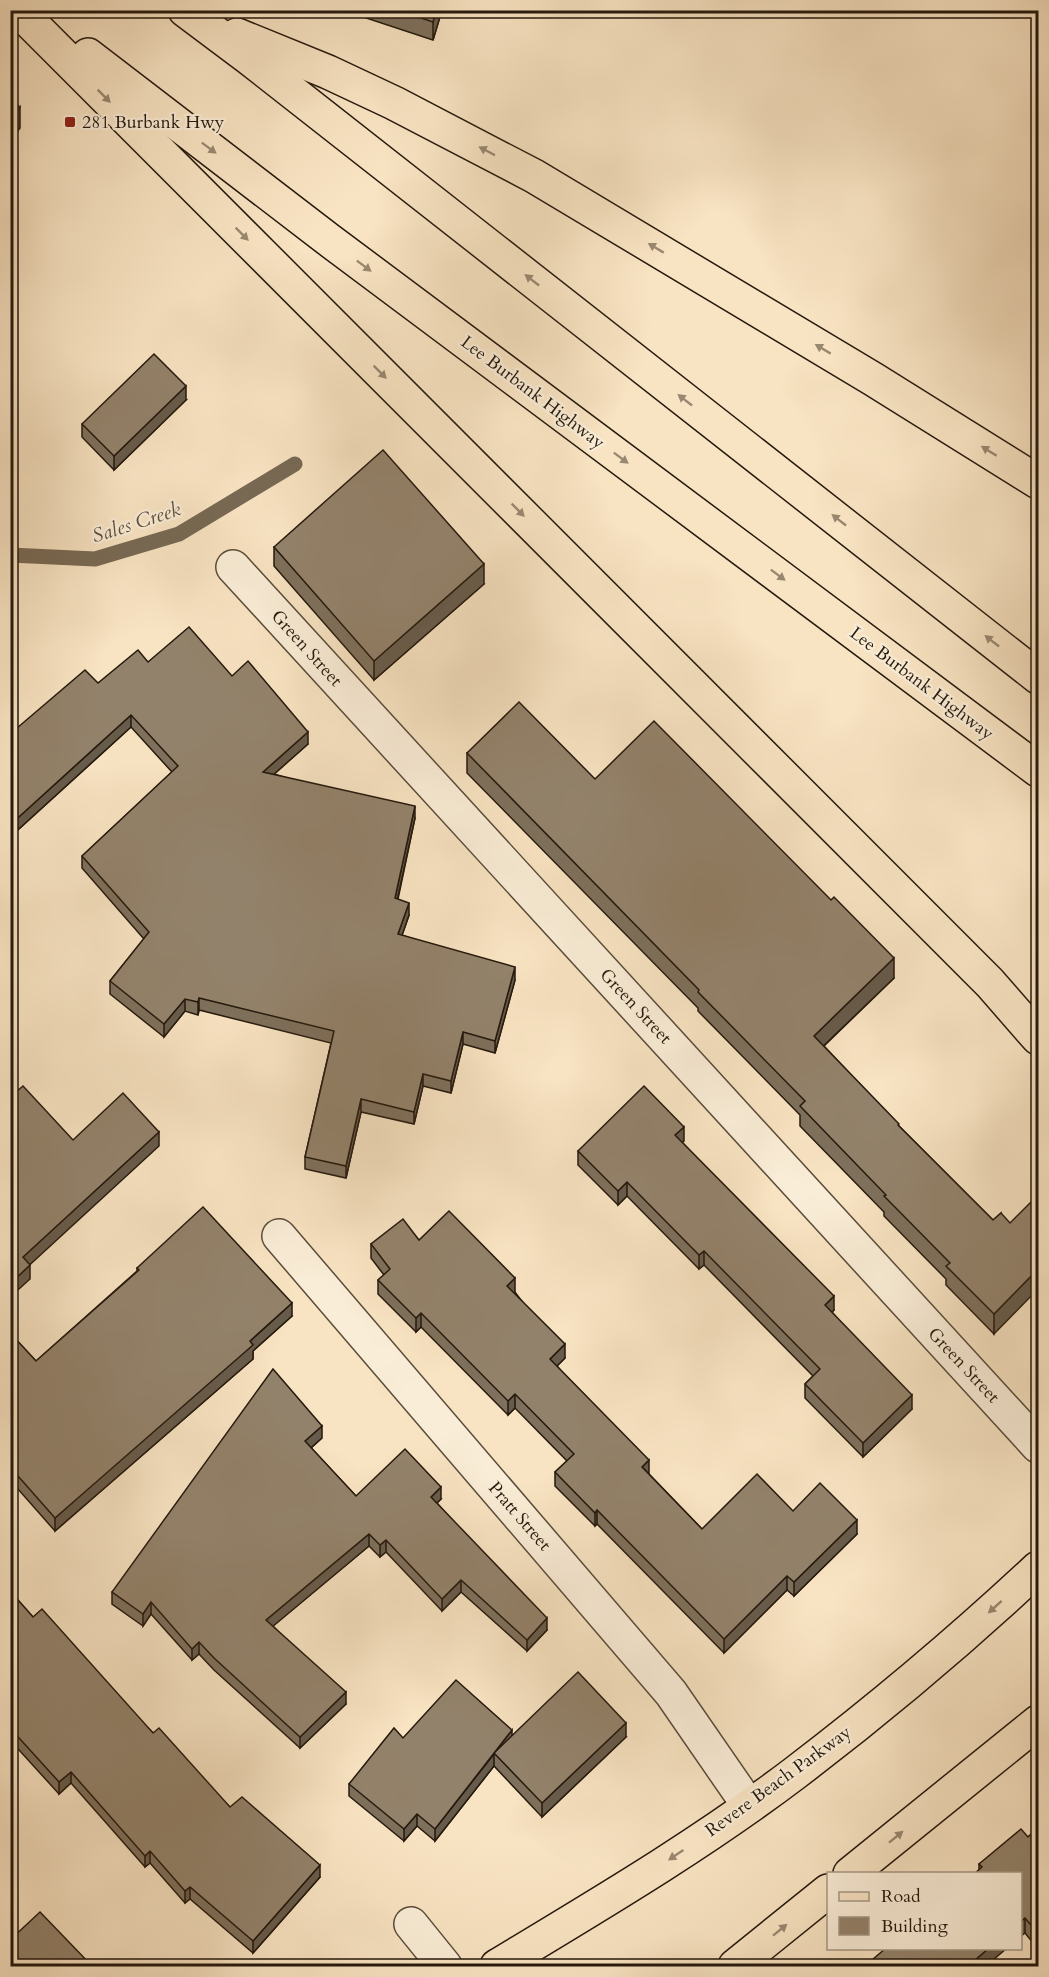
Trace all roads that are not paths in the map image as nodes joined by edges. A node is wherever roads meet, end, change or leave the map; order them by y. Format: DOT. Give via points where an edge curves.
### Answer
graph roads {
  1 [pos="18,10"];
  2 [pos="29,10"];
  3 [pos="194,13"];
  4 [pos="1038,482"];
  5 [pos="233,567"];
  6 [pos="1038,677"];
  7 [pos="1038,770"];
  8 [pos="990,983"];
  9 [pos="1038,1027"];
  10 [pos="1038,1038"];
  11 [pos="279,1236"];
  12 [pos="1038,1446"];
  13 [pos="1038,1568"];
  14 [pos="1038,1722"];
  15 [pos="749,1806"];
  16 [pos="852,1872"];
  17 [pos="827,1892"];
  18 [pos="411,1924"];
  19 [pos="446,1966"];
  20 [pos="497,1966"];
  21 [pos="735,1966"];
  1 -- 8 [label="main road, one-way"];
  2 -- 7 [label="main road, Lee Burbank Highway, one-way" via="320,233"];
  4 -- 3 [label="main road, one-way" via="534,176 394,103"];
  6 -- 3 [label="main road, one-way"];
  5 -- 12 [label="street, Green Street"];
  8 -- 9 [label="main road"];
  8 -- 10 [label="main road"];
  11 -- 15 [label="street, Pratt Street" via="671,1693"];
  13 -- 15 [label="main road, Revere Beach Parkway, one-way" via="929,1665"];
  16 -- 14 [label="main road, one-way"];
  15 -- 20 [label="main road, Revere Beach Parkway, one-way"];
  21 -- 17 [label="main road, one-way"];
  18 -- 19 [label="street"];
}
